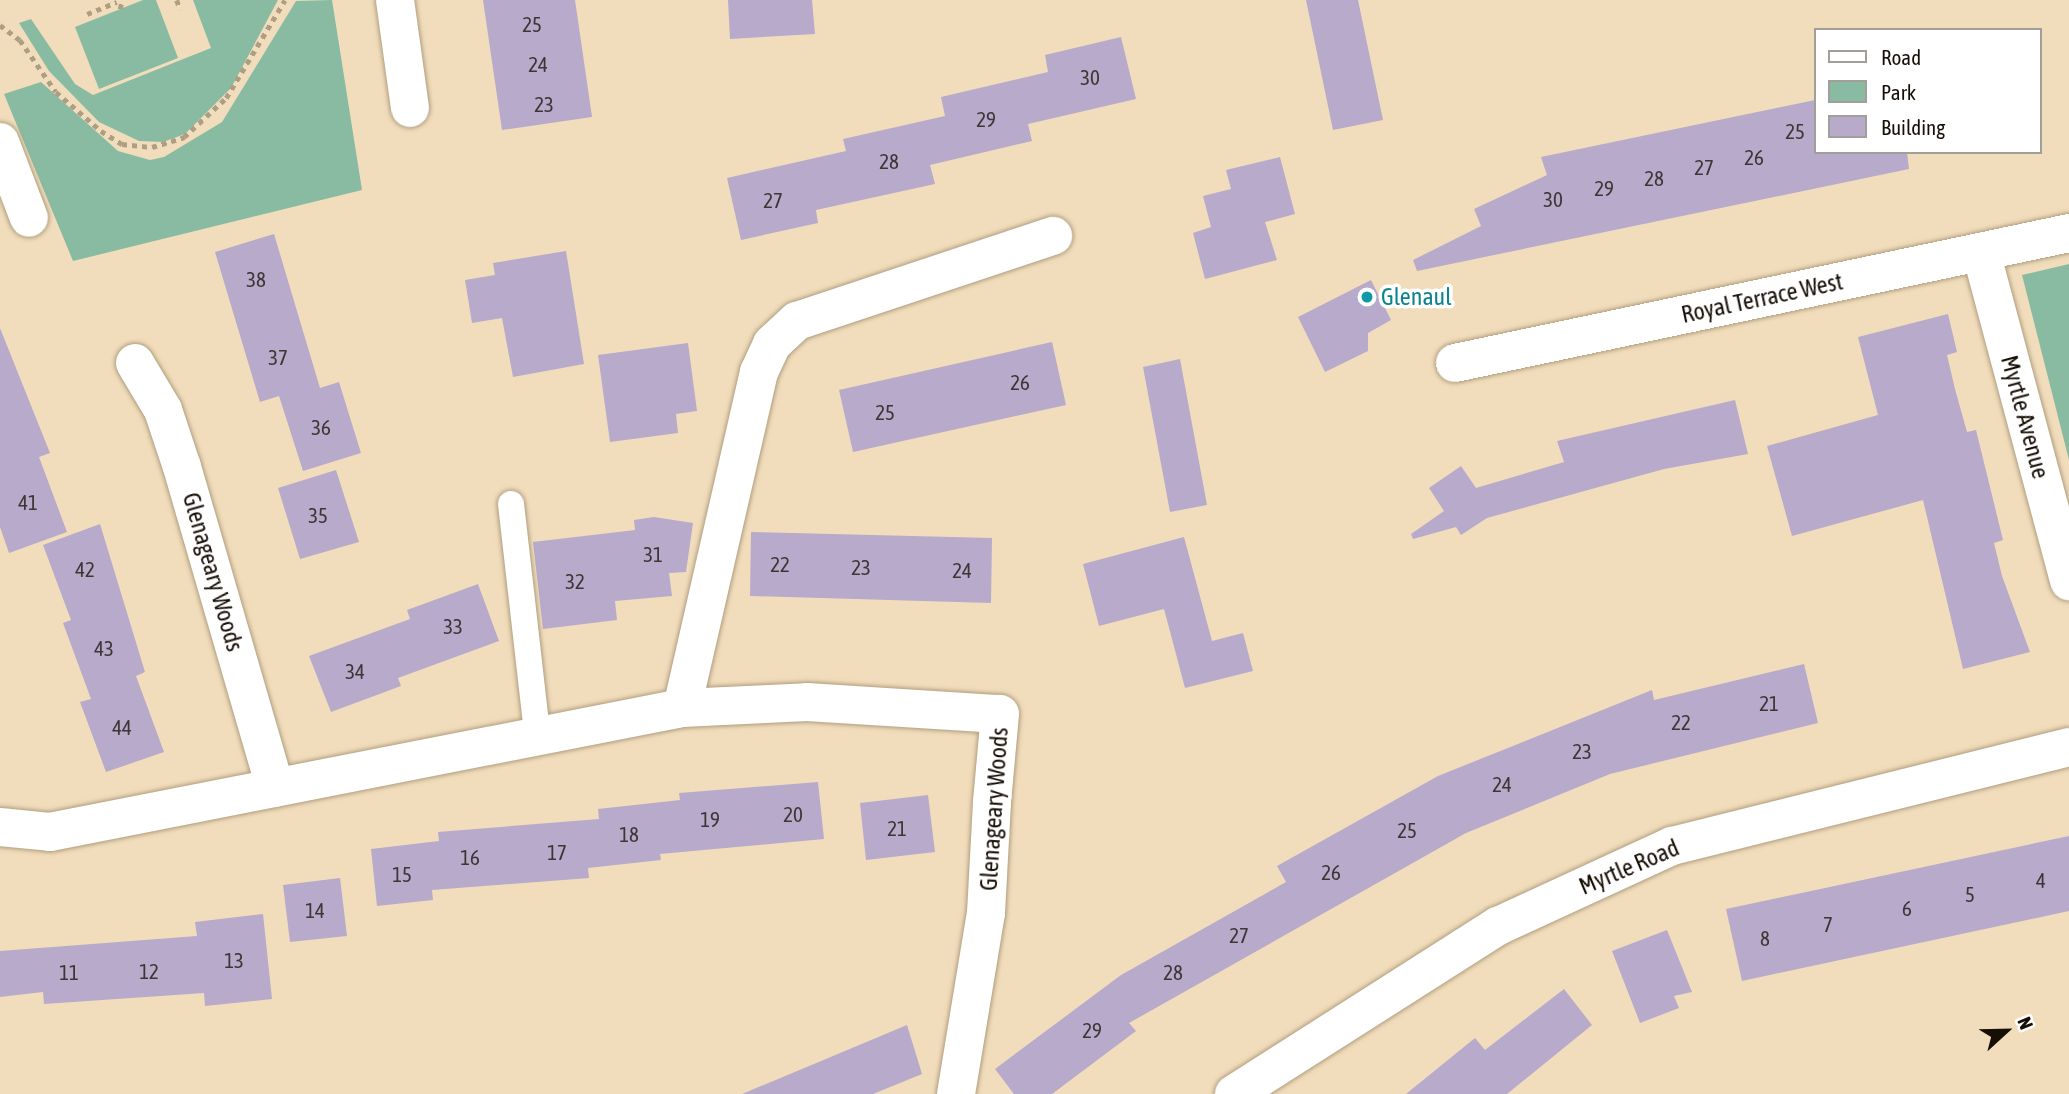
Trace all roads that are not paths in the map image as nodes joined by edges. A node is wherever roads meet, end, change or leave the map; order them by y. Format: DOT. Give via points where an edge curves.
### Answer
graph roads {
  1 [pos="395,0"];
  2 [pos="411,108"];
  3 [pos="0,142"];
  4 [pos="29,218"];
  5 [pos="2069,233"];
  6 [pos="1053,236"];
  7 [pos="1981,252"];
  8 [pos="135,363"];
  9 [pos="1455,363"];
  10 [pos="511,504"];
  11 [pos="2069,581"];
  12 [pos="682,708"];
  13 [pos="537,733"];
  14 [pos="2069,747"];
  15 [pos="275,788"];
  16 [pos="0,827"];
  17 [pos="956,1094"];
  18 [pos="1234,1094"];
  1 -- 2 [label="street"];
  3 -- 4 [label="street"];
  5 -- 7 [label="street, Royal Terrace West"];
  6 -- 12 [label="street" via="797,321 772,344 759,372"];
  7 -- 9 [label="street, Royal Terrace West"];
  7 -- 11 [label="street, Myrtle Avenue"];
  8 -- 15 [label="street, Glenageary Woods" via="163,410 182,467"];
  10 -- 13 [label="lane"];
  12 -- 13 [label="street, Glenageary Woods"];
  12 -- 17 [label="street, Glenageary Woods" via="807,702 1000,715 986,913"];
  13 -- 15 [label="street, Glenageary Woods"];
  14 -- 18 [label="street, Myrtle Road" via="1672,846 1498,926"];
  15 -- 16 [label="street, Glenageary Woods" via="50,832"];
}
